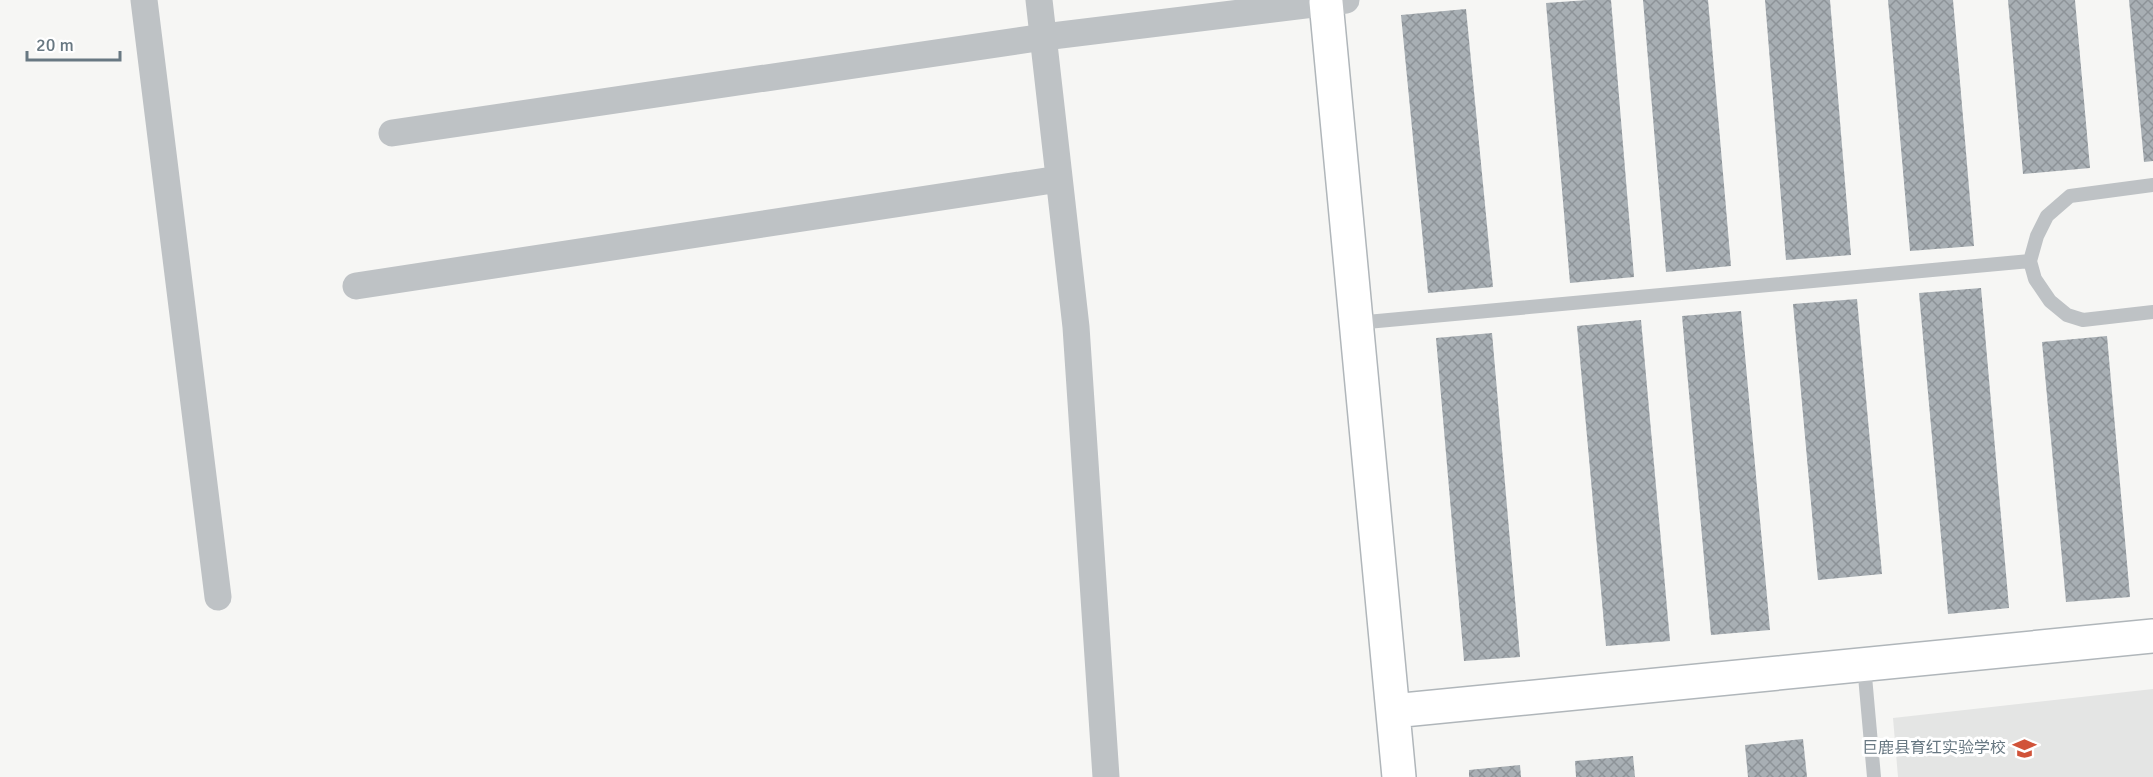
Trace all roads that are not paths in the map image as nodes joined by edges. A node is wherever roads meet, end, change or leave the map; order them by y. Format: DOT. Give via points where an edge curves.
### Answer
graph roads {
  1 [pos="144,0"];
  2 [pos="1040,0"];
  3 [pos="1336,1"];
  4 [pos="1044,37"];
  5 [pos="392,133"];
  6 [pos="1059,179"];
  7 [pos="2153,185"];
  8 [pos="2030,261"];
  9 [pos="356,286"];
  10 [pos="2153,312"];
  11 [pos="1356,323"];
  12 [pos="218,597"];
  13 [pos="2153,636"];
  14 [pos="1864,665"];
  15 [pos="1393,711"];
  16 [pos="1106,777"];
  17 [pos="1399,777"];
  18 [pos="1874,777"];
  1 -- 12 [label="street"];
  2 -- 4 [label="street"];
  3 -- 4 [label="street"];
  3 -- 11 [label="street"];
  4 -- 5 [label="street"];
  4 -- 6 [label="street"];
  6 -- 9 [label="street"];
  6 -- 16 [label="street" via="1076,327"];
  7 -- 8 [label="lane" via="2070,196 2047,216"];
  8 -- 10 [label="lane" via="2035,279 2050,301 2067,315 2083,320"];
  8 -- 11 [label="lane"];
  11 -- 15 [label="street"];
  13 -- 14 [label="street"];
  14 -- 15 [label="street"];
  14 -- 18 [label="lane"];
  15 -- 17 [label="street"];
}
